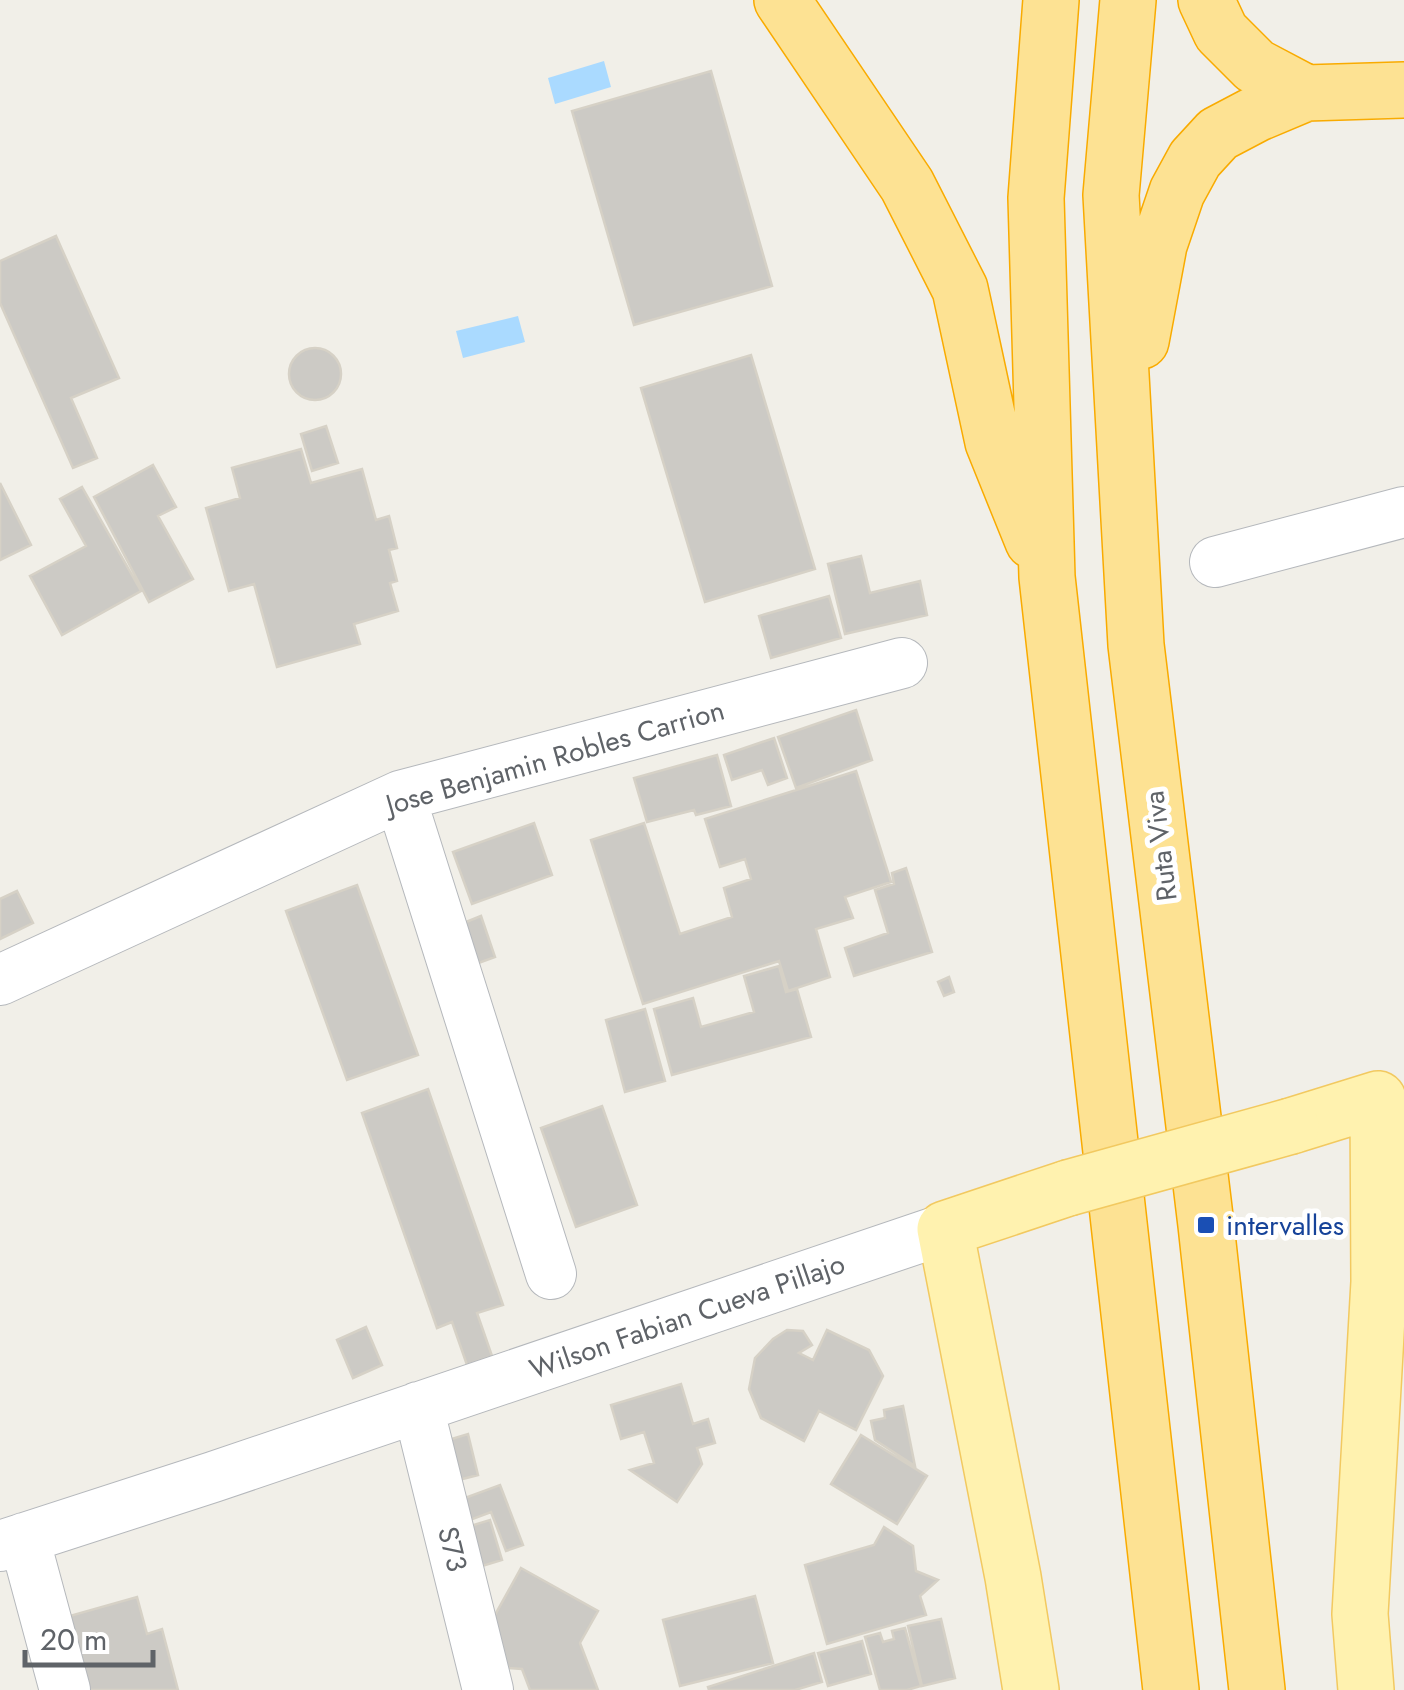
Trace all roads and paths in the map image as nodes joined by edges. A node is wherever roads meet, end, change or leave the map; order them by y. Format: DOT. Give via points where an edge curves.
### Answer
graph roads {
  1 [pos="782,0"];
  2 [pos="1051,0"];
  3 [pos="1128,0"];
  4 [pos="1206,0"];
  5 [pos="1404,90"];
  6 [pos="1306,93"];
  7 [pos="1124,432"];
  8 [pos="1404,512"];
  9 [pos="1215,562"];
  10 [pos="1046,577"];
  11 [pos="902,664"];
  12 [pos="400,796"];
  13 [pos="0,980"];
  14 [pos="945,1229"];
  15 [pos="551,1274"];
  16 [pos="418,1408"];
  17 [pos="12,1542"];
  18 [pos="65,1690"];
  19 [pos="488,1690"];
  20 [pos="1031,1690"];
  21 [pos="1171,1690"];
  22 [pos="1257,1690"];
  23 [pos="1366,1690"];
  1 -- 10 [label="highway" via="908,185 960,289 993,442"];
  2 -- 10 [label="highway" via="1036,198"];
  3 -- 7 [label="highway, Ruta Viva" via="1112,194"];
  4 -- 6 [label="highway" via="1221,32 1255,66"];
  5 -- 6 [label="highway"];
  6 -- 7 [label="highway" via="1218,134 1177,192 1158,245"];
  7 -- 22 [label="highway, Ruta Viva" via="1136,645"];
  8 -- 9 [label="street"];
  10 -- 21 [label="highway"];
  11 -- 12 [label="street, Jose Benjamin Robles Carrion"];
  12 -- 13 [label="street, Jose Benjamin Robles Carrion"];
  12 -- 15 [label="street"];
  14 -- 16 [label="street, Wilson Fabian Cueva Pillajo"];
  14 -- 20 [label="main road"];
  14 -- 23 [label="main road, Wilson Fabian Cueva Pillajo, bridge" via="1378,1100 1379,1282 1360,1614"];
  16 -- 17 [label="street, Wilson Fabian Cueva Pillajo"];
  16 -- 19 [label="street, S73"];
  17 -- 18 [label="street"];
}
